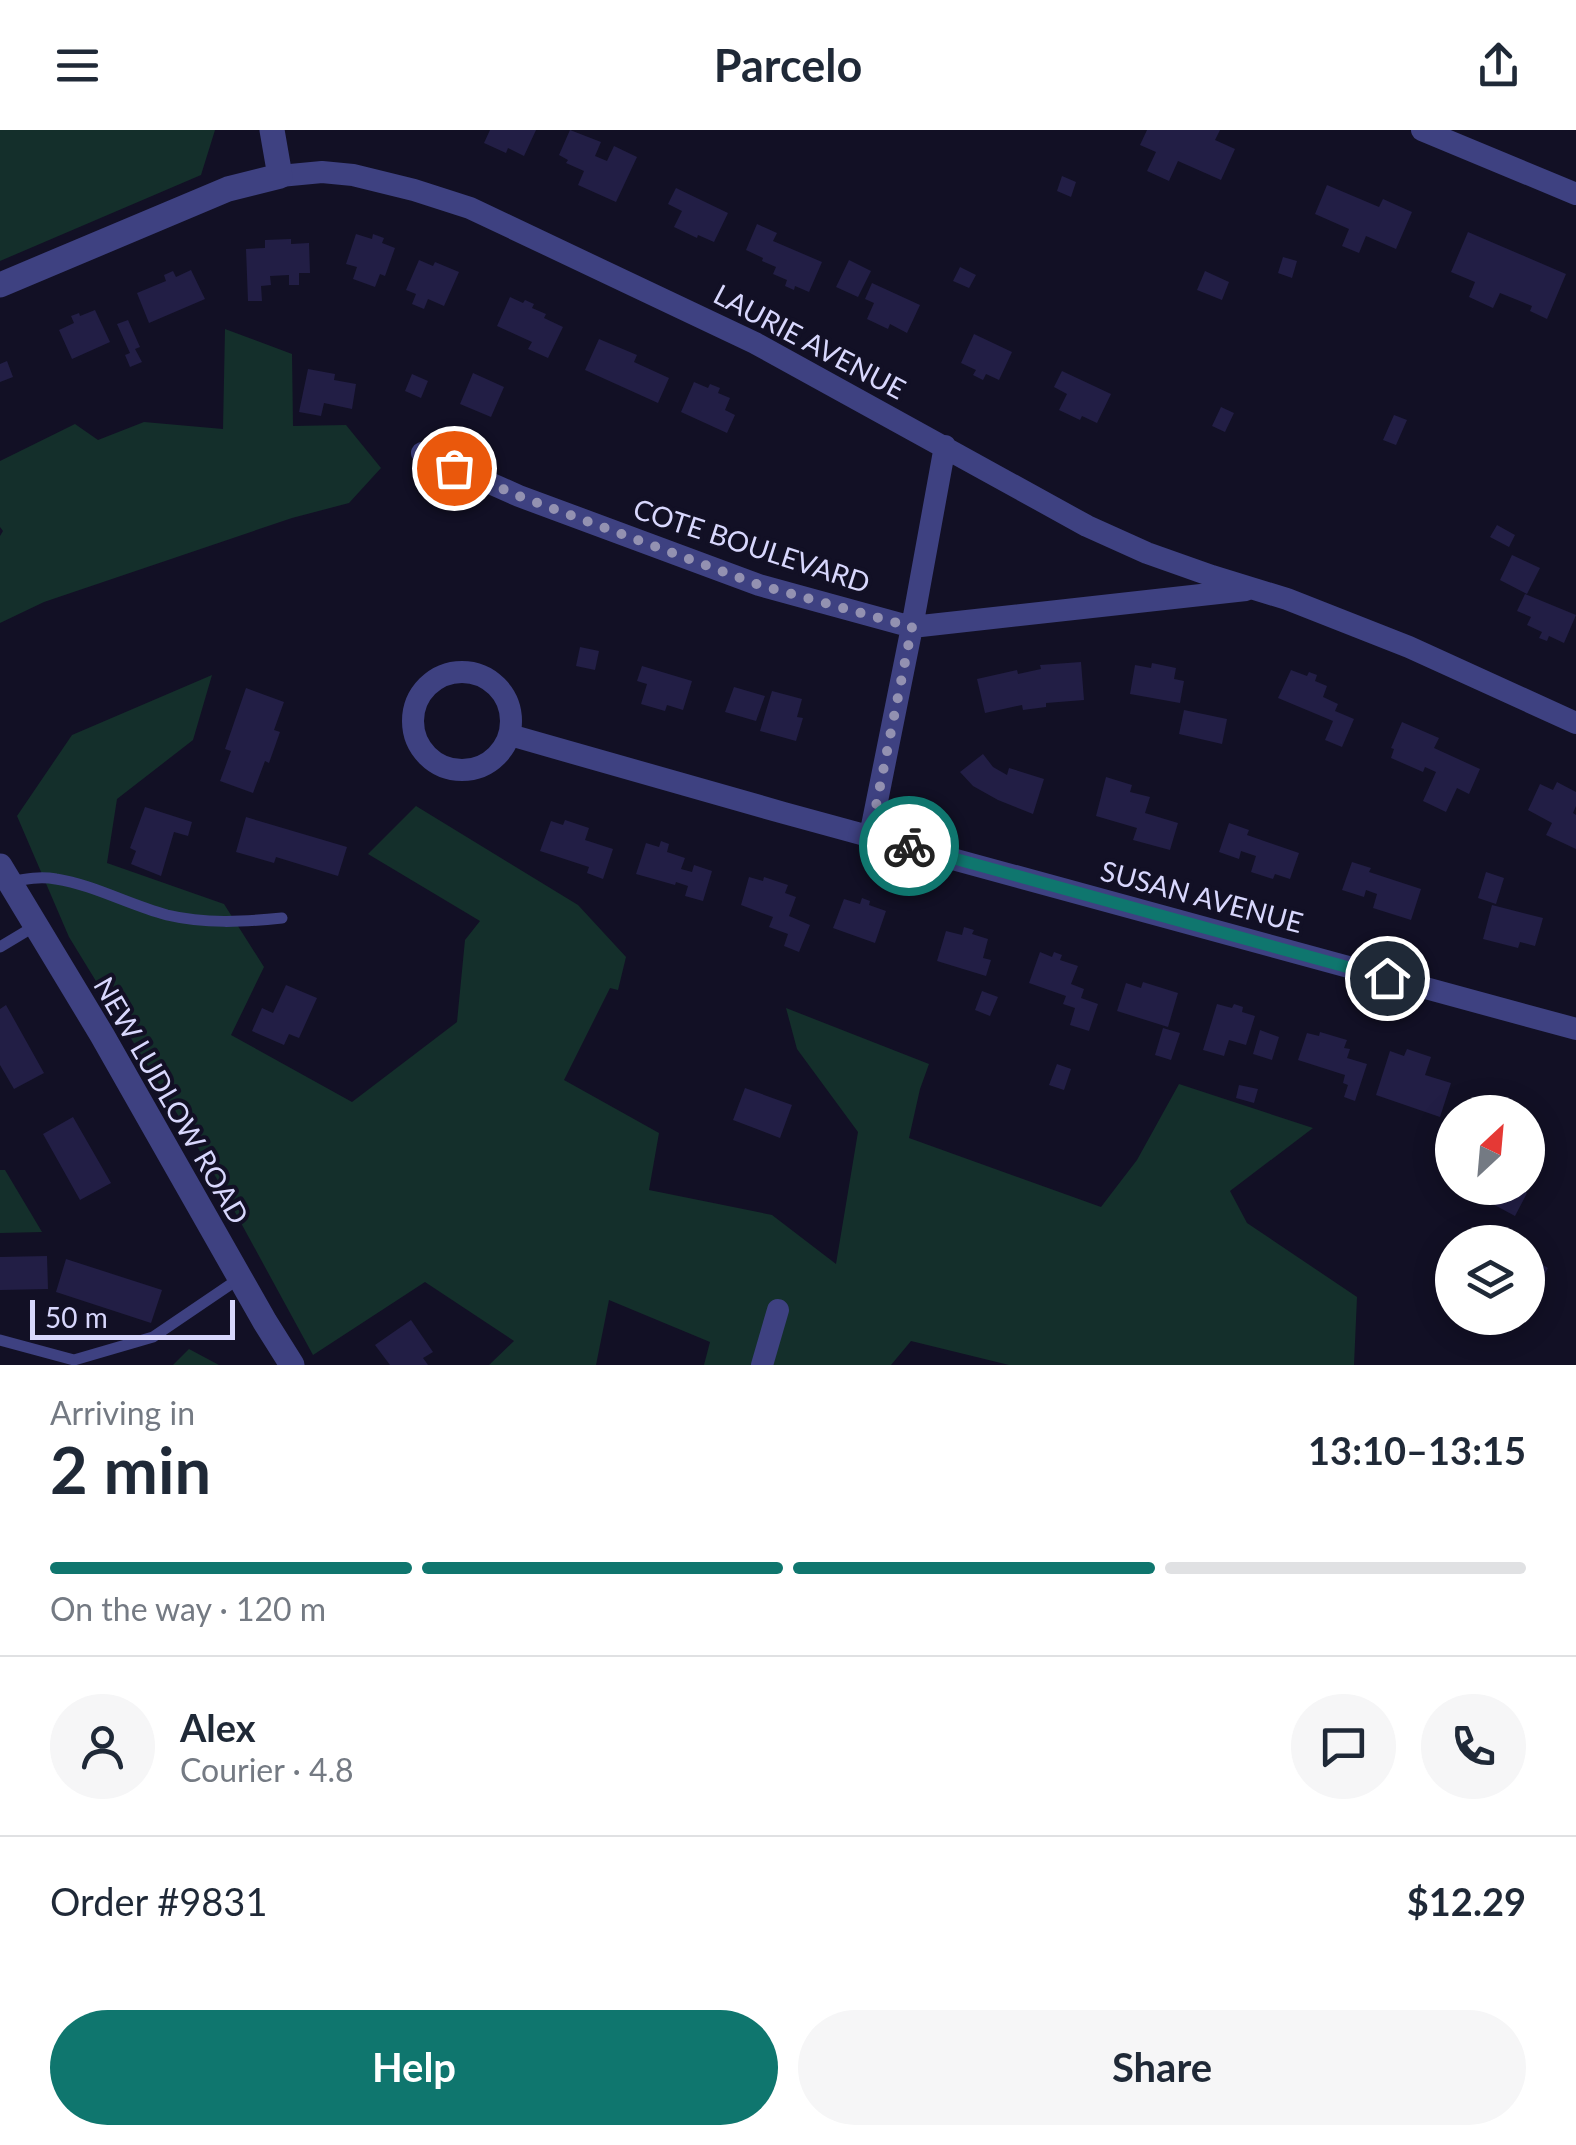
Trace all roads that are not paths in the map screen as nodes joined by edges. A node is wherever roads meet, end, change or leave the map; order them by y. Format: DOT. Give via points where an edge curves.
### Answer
graph roads {
  1 [pos="272,130"];
  2 [pos="1422,130"];
  3 [pos="280,176"];
  4 [pos="1576,194"];
  5 [pos="0,285"];
  6 [pos="945,446"];
  7 [pos="422,453"];
  8 [pos="1255,590"];
  9 [pos="912,627"];
  10 [pos="1576,724"];
  11 [pos="510,735"];
  12 [pos="870,836"];
  13 [pos="5,874"];
  14 [pos="282,918"];
  15 [pos="36,926"];
  16 [pos="0,947"];
  17 [pos="1576,1029"];
  18 [pos="240,1278"];
  19 [pos="778,1310"];
  20 [pos="0,1340"];
  21 [pos="70,1363"];
  22 [pos="292,1365"];
  23 [pos="762,1365"];
  1 -- 3 [label="street"];
  2 -- 4 [label="street"];
  3 -- 5 [label="street, LAURIE AVENUE" via="228,189"];
  3 -- 6 [label="street, LAURIE AVENUE" via="353,175 470,208 755,343"];
  6 -- 8 [label="street, LAURIE AVENUE" via="1087,526"];
  6 -- 9 [label="street"];
  7 -- 9 [label="street, COTE BOULEVARD" via="759,585"];
  8 -- 9 [label="street, COTE BOULEVARD"];
  8 -- 10 [label="street, LAURIE AVENUE" via="1409,647"];
  9 -- 12 [label="street"];
  11 -- 11 [label="street" via="507,700 473,672 438,678 415,706 418,744 448,768 486,764"];
  11 -- 12 [label="street, SUSAN AVENUE"];
  12 -- 17 [label="street, SUSAN AVENUE"];
  13 -- 14 [label="lane" via="53,878 205,922"];
  13 -- 15 [label="street, NEW LUDLOW ROAD"];
  15 -- 16 [label="lane"];
  15 -- 18 [label="street, NEW LUDLOW ROAD"];
  18 -- 21 [label="lane" via="152,1338"];
  18 -- 22 [label="street, NEW LUDLOW ROAD"];
  19 -- 23 [label="street"];
  20 -- 21 [label="lane"];
}
